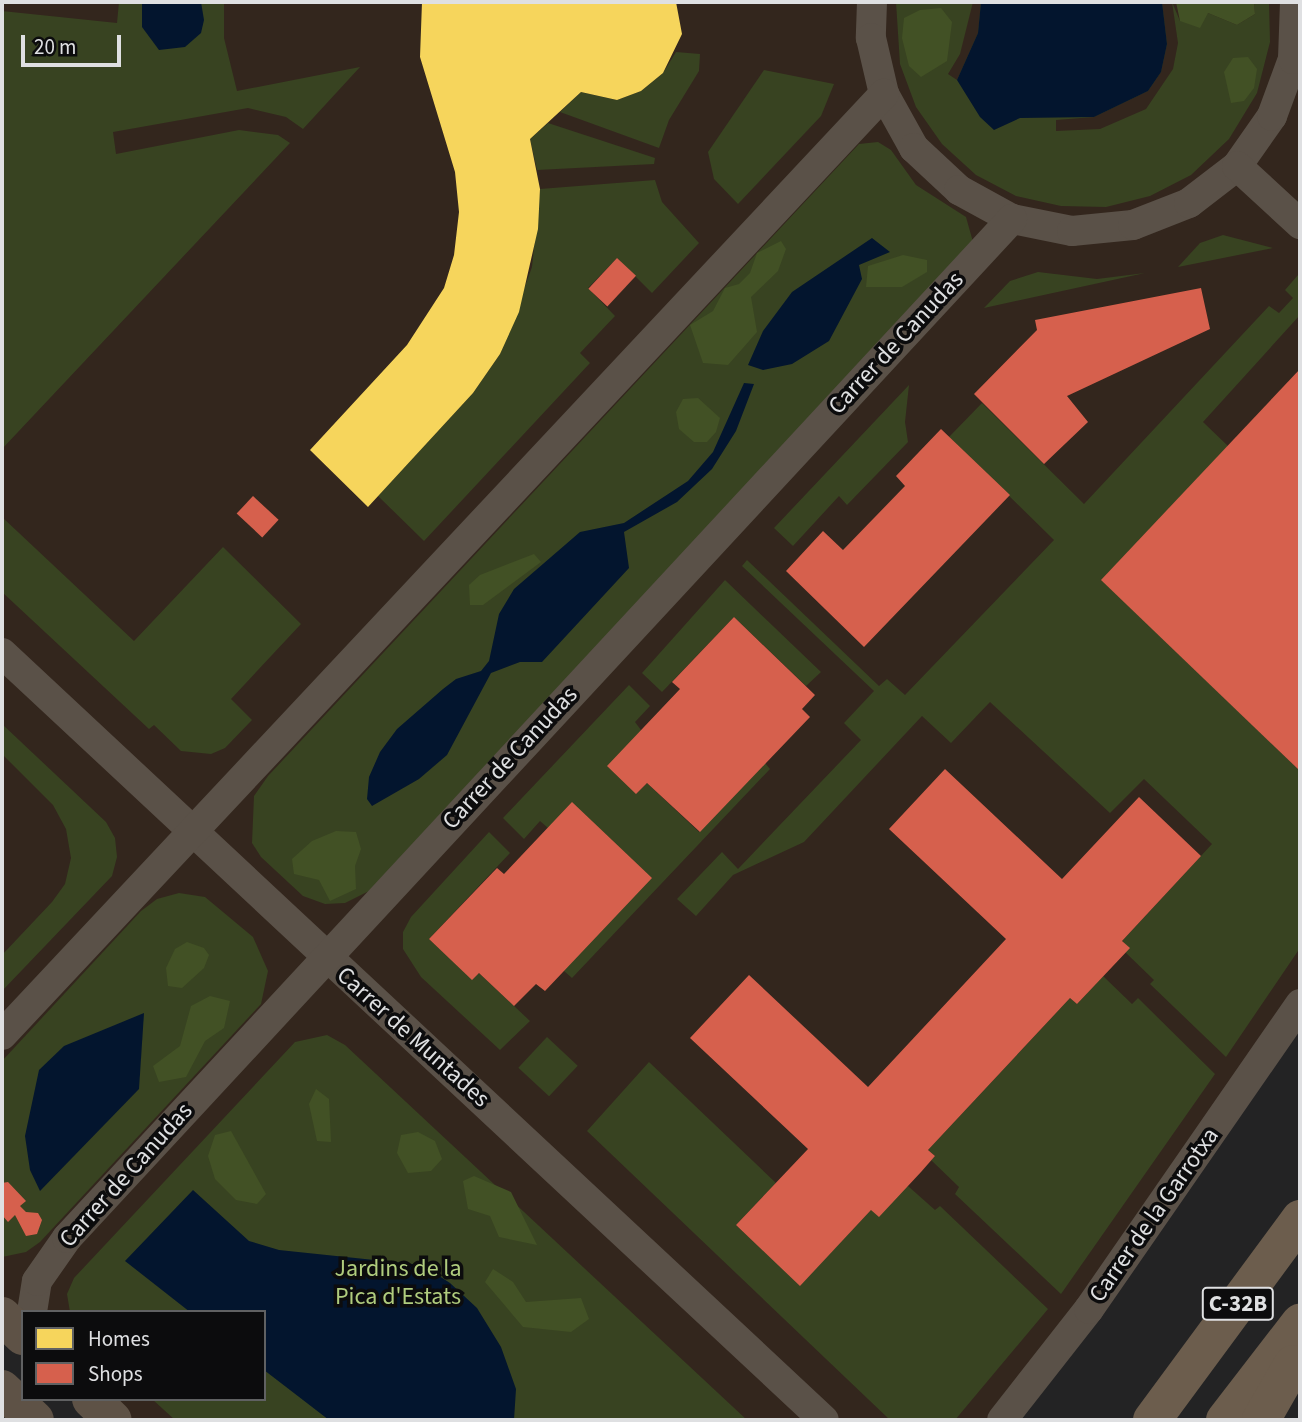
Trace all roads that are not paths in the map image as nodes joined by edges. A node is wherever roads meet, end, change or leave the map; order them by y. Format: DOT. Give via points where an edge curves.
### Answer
graph roads {
  1 [pos="872,2"];
  2 [pos="1295,2"];
  3 [pos="884,94"];
  4 [pos="1237,166"];
  5 [pos="1012,219"];
  6 [pos="1300,224"];
  7 [pos="2,653"];
  8 [pos="191,831"];
  9 [pos="326,957"];
  10 [pos="1300,1004"];
  11 [pos="2,1035"];
  12 [pos="1300,1219"];
  13 [pos="32,1310"];
  14 [pos="2,1316"];
  15 [pos="1300,1323"];
  16 [pos="21,1334"];
  17 [pos="1300,1350"];
  18 [pos="1176,1388"];
  19 [pos="2,1389"];
  20 [pos="93,1401"];
  21 [pos="36,1420"];
  22 [pos="113,1420"];
  23 [pos="824,1420"];
  24 [pos="1002,1420"];
  25 [pos="1144,1420"];
  26 [pos="1152,1420"];
  27 [pos="1226,1420"];
  28 [pos="1261,1420"];
  1 -- 3 [label="street" via="871,38"];
  2 -- 4 [label="street" via="1293,59 1272,116"];
  3 -- 5 [label="street" via="914,148 958,190"];
  3 -- 8 [label="street"];
  4 -- 5 [label="street" via="1189,203 1133,225 1072,231"];
  4 -- 6 [label="street"];
  5 -- 9 [label="street, Carrer de Canudas"];
  7 -- 8 [label="street, Carrer de Muntades"];
  8 -- 9 [label="street, Carrer de Muntades"];
  8 -- 11 [label="street"];
  9 -- 13 [label="street, Carrer de Canudas" via="67,1238 37,1281"];
  9 -- 23 [label="street, Carrer de Muntades"];
  10 -- 24 [label="street, Carrer de la Garrotxa" via="1089,1309"];
  12 -- 18 [label="highway, C-32B"];
  14 -- 16 [label="main road"];
  15 -- 27 [label="highway, C-32B"];
  17 -- 28 [label="highway"];
  18 -- 25 [label="highway"];
  18 -- 26 [label="highway, C-32B"];
  19 -- 21 [label="main road"];
  20 -- 22 [label="main road"];
}
